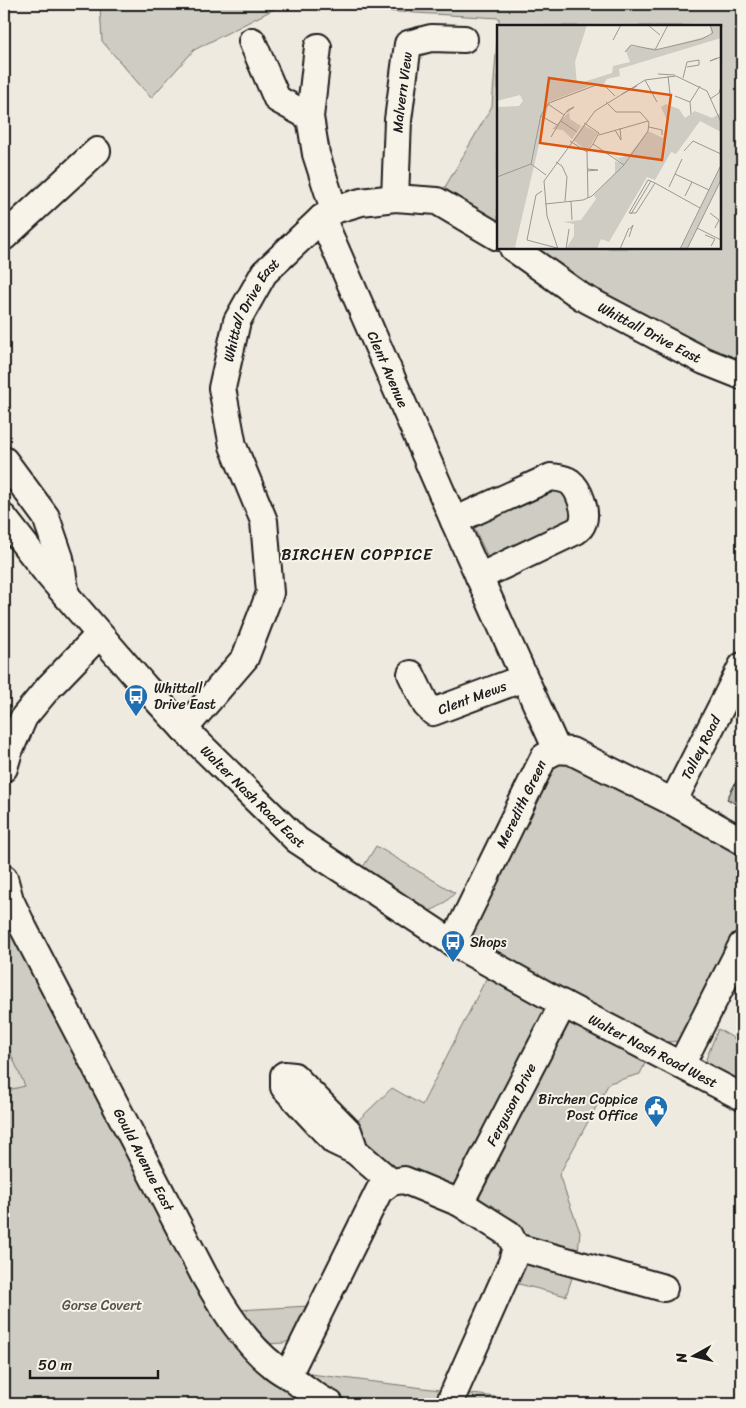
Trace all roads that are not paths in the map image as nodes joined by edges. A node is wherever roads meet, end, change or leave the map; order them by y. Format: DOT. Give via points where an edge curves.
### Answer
graph roads {
  1 [pos="464,39"];
  2 [pos="252,41"];
  3 [pos="318,47"];
  4 [pos="310,117"];
  5 [pos="97,151"];
  6 [pos="395,198"];
  7 [pos="328,214"];
  8 [pos="497,236"];
  9 [pos="4,238"];
  10 [pos="514,249"];
  11 [pos="742,376"];
  12 [pos="4,460"];
  13 [pos="4,518"];
  14 [pos="454,521"];
  15 [pos="478,576"];
  16 [pos="67,596"];
  17 [pos="99,635"];
  18 [pos="742,666"];
  19 [pos="411,674"];
  20 [pos="524,678"];
  21 [pos="14,713"];
  22 [pos="184,729"];
  23 [pos="557,750"];
  24 [pos="4,768"];
  25 [pos="673,802"];
  26 [pos="742,841"];
  27 [pos="4,878"];
  28 [pos="453,943"];
  29 [pos="742,944"];
  30 [pos="563,1004"];
  31 [pos="681,1065"];
  32 [pos="742,1097"];
  33 [pos="355,1151"];
  34 [pos="391,1182"];
  35 [pos="460,1204"];
  36 [pos="516,1247"];
  37 [pos="664,1288"];
  38 [pos="288,1375"];
  39 [pos="330,1404"];
  40 [pos="450,1404"];
  1 -- 6 [label="street, Malvern View" via="431,38 408,44 398,120"];
  2 -- 4 [label="street" via="277,99"];
  3 -- 4 [label="street, Clent Avenue"];
  4 -- 7 [label="street, Clent Avenue"];
  5 -- 9 [label="street"];
  6 -- 7 [label="street, Whittall Drive East" via="361,202"];
  6 -- 8 [label="street, Whittall Drive East" via="437,201"];
  7 -- 14 [label="street, Clent Avenue"];
  7 -- 22 [label="street, Whittall Drive East" via="264,273 237,321 222,388 233,446 264,521 270,593 246,658"];
  10 -- 11 [label="street, Whittall Drive East" via="582,298 704,361"];
  12 -- 16 [label="street" via="46,517 60,558"];
  13 -- 16 [label="street, Walter Nash Road East"];
  14 -- 15 [label="street, Clent Avenue"];
  14 -- 15 [label="street" via="551,477 571,483 579,496 584,510 583,523 576,531"];
  15 -- 20 [label="street, Clent Avenue"];
  16 -- 17 [label="street, Walter Nash Road East"];
  17 -- 21 [label="street" via="49,688"];
  17 -- 22 [label="street, Walter Nash Road East"];
  18 -- 25 [label="street, Tolley Road"];
  19 -- 20 [label="street, Clent Mews" via="426,705 433,712"];
  20 -- 23 [label="street, Clent Avenue"];
  21 -- 24 [label="street"];
  22 -- 28 [label="street, Walter Nash Road East" via="297,840"];
  23 -- 25 [label="street, Meredith Green" via="571,751"];
  23 -- 28 [label="street, Meredith Green" via="544,757"];
  25 -- 26 [label="street, Meredith Green"];
  27 -- 38 [label="street, Gould Avenue East" via="24,929 204,1275 242,1332 276,1368"];
  28 -- 30 [label="street, Walter Nash Road East"];
  29 -- 31 [label="street"];
  30 -- 31 [label="street, Walter Nash Road West"];
  30 -- 35 [label="street, Ferguson Drive"];
  31 -- 32 [label="street, Walter Nash Road West"];
  33 -- 34 [label="street"];
  34 -- 35 [label="street" via="404,1180"];
  34 -- 38 [label="street" via="379,1191"];
  35 -- 36 [label="street" via="508,1234"];
  36 -- 37 [label="street"];
  36 -- 40 [label="street"];
  38 -- 39 [label="street, Gould Avenue East"];
}
